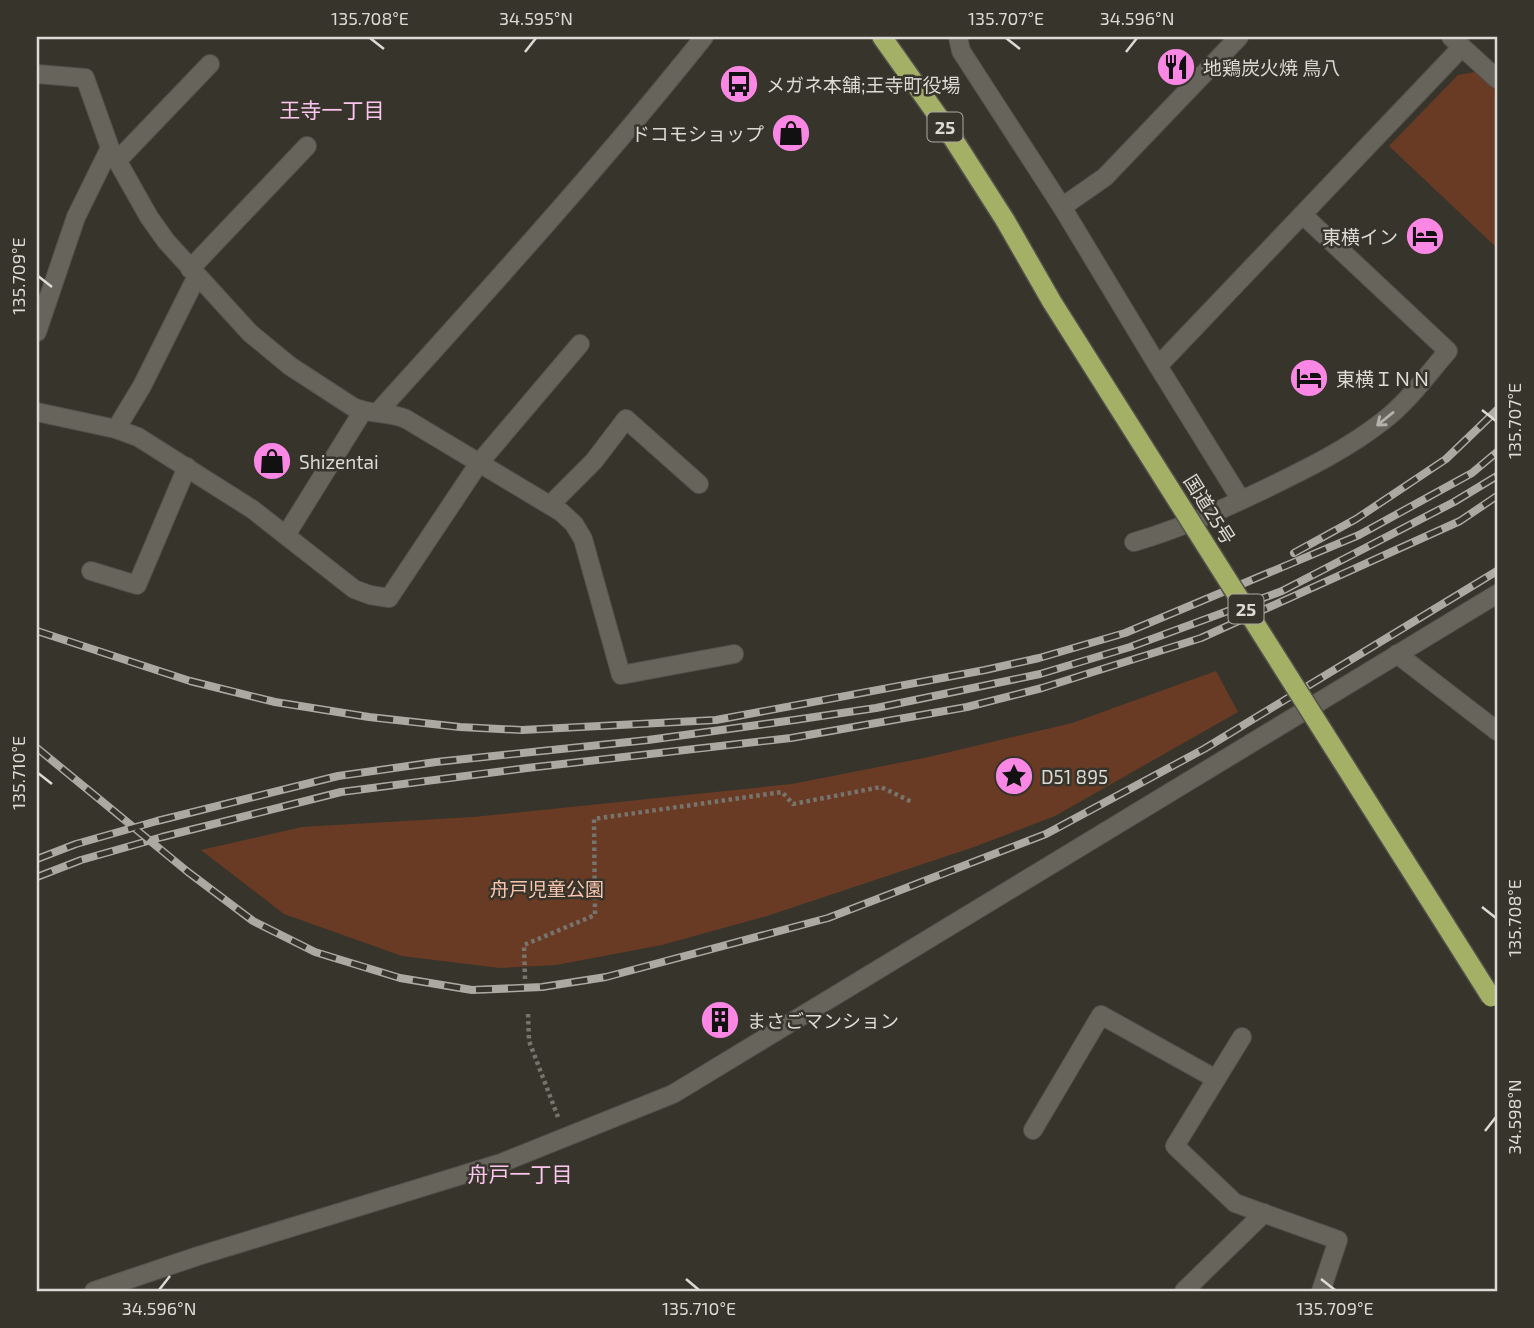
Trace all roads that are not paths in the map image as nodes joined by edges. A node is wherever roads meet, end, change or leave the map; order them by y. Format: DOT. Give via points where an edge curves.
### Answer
graph roads {
  1 [pos="704,37"];
  2 [pos="882,37"];
  3 [pos="958,37"];
  4 [pos="1239,37"];
  5 [pos="1457,42"];
  6 [pos="210,64"];
  7 [pos="37,74"];
  8 [pos="1497,79"];
  9 [pos="307,146"];
  10 [pos="113,155"];
  11 [pos="1062,207"];
  12 [pos="1303,215"];
  13 [pos="194,272"];
  14 [pos="37,332"];
  15 [pos="580,344"];
  16 [pos="1158,366"];
  17 [pos="37,412"];
  18 [pos="370,412"];
  19 [pos="116,429"];
  20 [pos="479,463"];
  21 [pos="187,467"];
  22 [pos="699,484"];
  23 [pos="1241,500"];
  24 [pos="550,505"];
  25 [pos="286,535"];
  26 [pos="1135,542"];
  27 [pos="91,572"];
  28 [pos="1497,594"];
  29 [pos="734,654"];
  30 [pos="1397,654"];
  31 [pos="1497,731"];
  32 [pos="1494,1002"];
  33 [pos="1242,1037"];
  34 [pos="1216,1079"];
  35 [pos="1033,1130"];
  36 [pos="1264,1213"];
  37 [pos="94,1291"];
  38 [pos="1184,1291"];
  39 [pos="1321,1291"];
  1 -- 18 [label="street" via="636,121"];
  2 -- 32 [label="highway, 国道25号 / 25, bridge" via="945,126"];
  3 -- 11 [label="street" via="961,51"];
  4 -- 11 [label="street" via="1105,177"];
  5 -- 8 [label="street"];
  5 -- 12 [label="street"];
  6 -- 10 [label="street"];
  7 -- 10 [label="street" via="85,78"];
  9 -- 13 [label="street"];
  10 -- 13 [label="street" via="149,217"];
  10 -- 14 [label="street" via="76,217"];
  11 -- 16 [label="street"];
  12 -- 16 [label="street"];
  12 -- 23 [label="street, one-way" via="1448,351 1383,421 1327,458"];
  13 -- 18 [label="street" via="267,348"];
  13 -- 19 [label="street" via="142,386"];
  15 -- 20 [label="street"];
  16 -- 23 [label="street"];
  17 -- 19 [label="street"];
  18 -- 20 [label="street" via="406,419"];
  18 -- 25 [label="street"];
  19 -- 21 [label="street"];
  20 -- 24 [label="street"];
  20 -- 25 [label="street" via="389,598 354,589"];
  21 -- 25 [label="street"];
  21 -- 27 [label="street" via="136,585"];
  22 -- 24 [label="street" via="626,419 594,461"];
  23 -- 26 [label="street"];
  24 -- 29 [label="street" via="574,524 583,539 621,675"];
  28 -- 30 [label="street"];
  30 -- 31 [label="street"];
  30 -- 37 [label="street" via="673,1094 501,1163"];
  33 -- 34 [label="street"];
  34 -- 35 [label="street" via="1101,1015"];
  34 -- 36 [label="street" via="1175,1146 1235,1203"];
  36 -- 38 [label="street"];
  36 -- 39 [label="street" via="1338,1240"];
}
